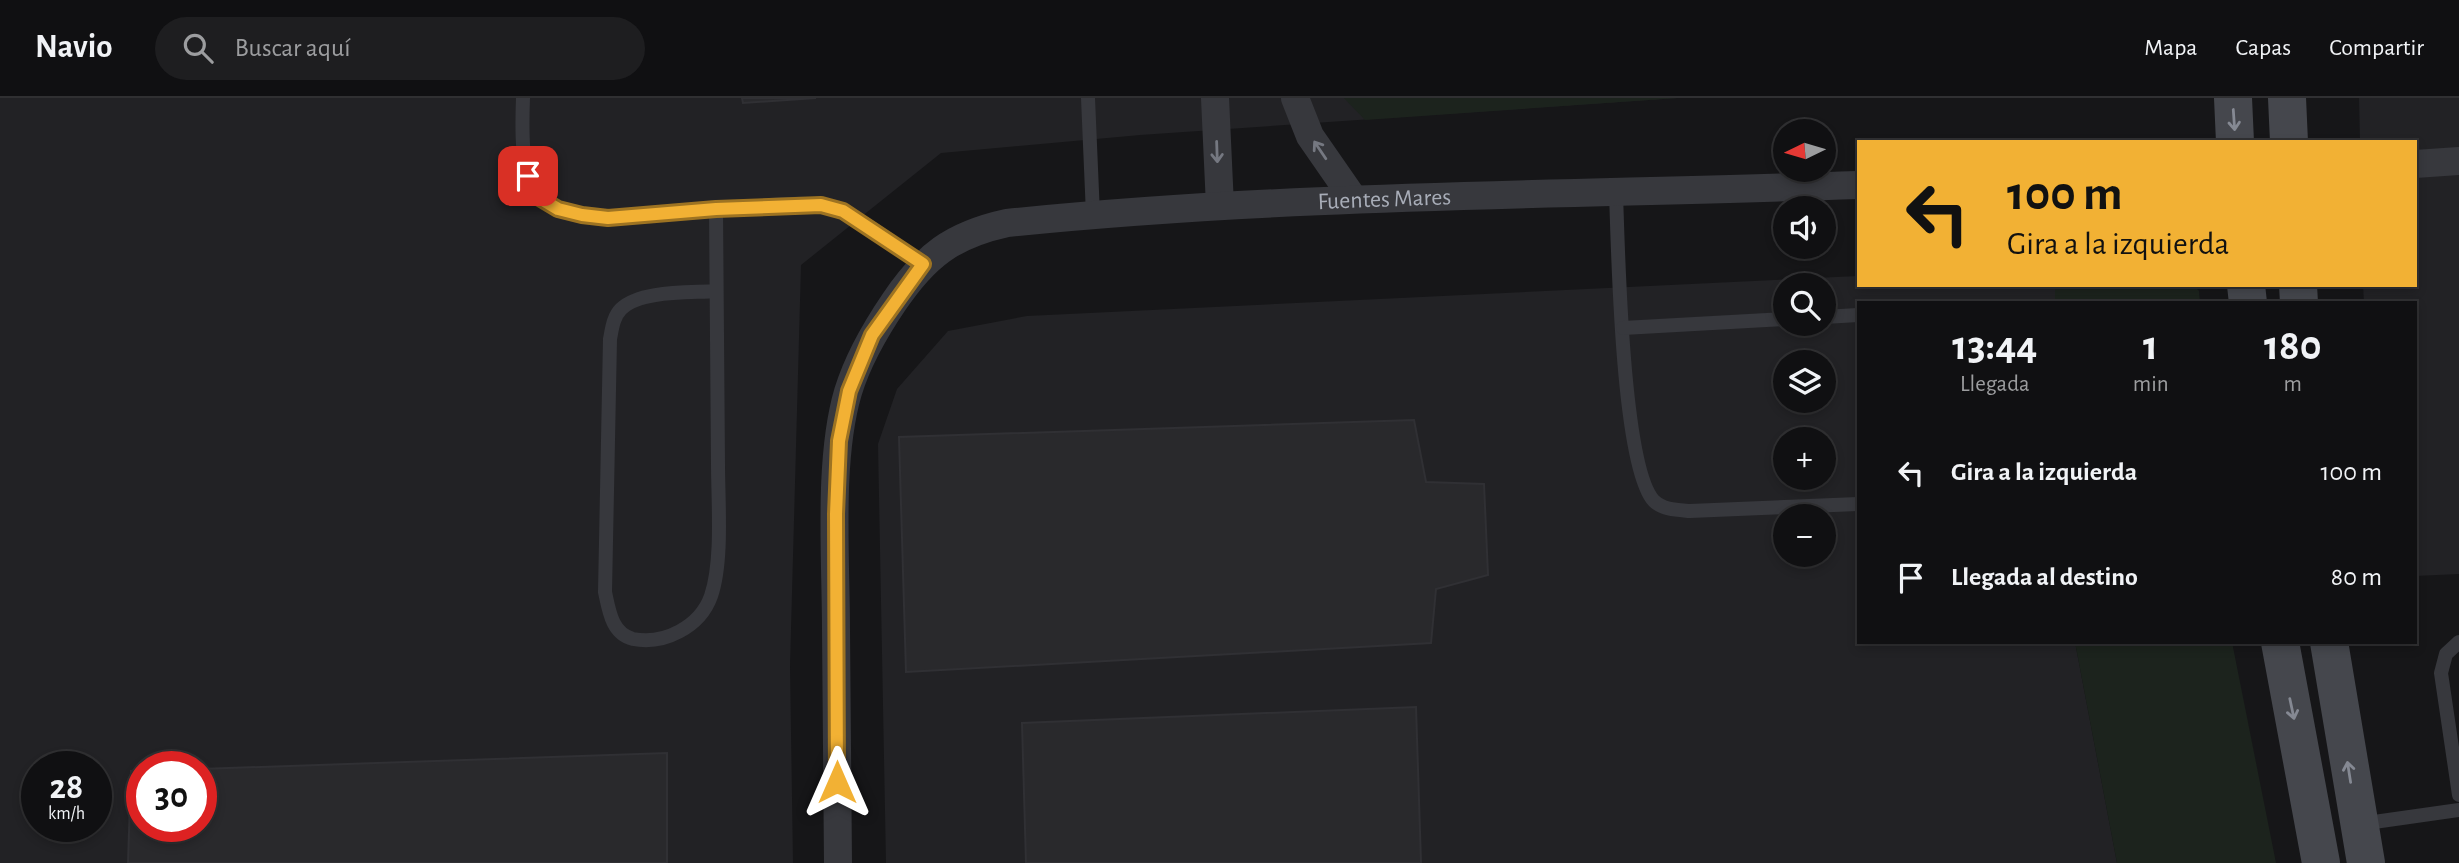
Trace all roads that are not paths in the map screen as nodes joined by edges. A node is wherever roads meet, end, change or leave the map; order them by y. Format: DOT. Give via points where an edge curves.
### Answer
graph roads {
  1 [pos="523,98"];
  2 [pos="1088,98"];
  3 [pos="1215,98"];
  4 [pos="1294,98"];
  5 [pos="2233,98"];
  6 [pos="2287,98"];
  7 [pos="2235,140"];
  8 [pos="2289,140"];
  9 [pos="2459,161"];
  10 [pos="2417,163"];
  11 [pos="1857,185"];
  12 [pos="1616,193"];
  13 [pos="1353,198"];
  14 [pos="1220,206"];
  15 [pos="716,209"];
  16 [pos="1093,215"];
  17 [pos="923,264"];
  18 [pos="716,291"];
  19 [pos="1857,315"];
  20 [pos="1836,316"];
  21 [pos="1773,320"];
  22 [pos="1623,328"];
  23 [pos="1857,504"];
  24 [pos="2459,642"];
  25 [pos="2280,644"];
  26 [pos="2329,644"];
  27 [pos="2459,795"];
  28 [pos="2459,810"];
  29 [pos="2358,824"];
  30 [pos="838,863"];
  31 [pos="2321,863"];
  32 [pos="2366,863"];
  1 -- 15 [label="lane" via="521,128 528,176 538,197 558,209 608,218"];
  2 -- 16 [label="lane"];
  3 -- 14 [label="street, one-way"];
  13 -- 4 [label="street, one-way" via="1311,136"];
  5 -- 7 [label="main road, one-way"];
  6 -- 8 [label="main road"];
  9 -- 10 [label="street"];
  11 -- 12 [label="street, Fuentes Mares"];
  12 -- 13 [label="street, Fuentes Mares"];
  12 -- 22 [label="lane"];
  13 -- 14 [label="street, Fuentes Mares"];
  14 -- 16 [label="street, Fuentes Mares"];
  15 -- 17 [label="lane" via="821,205 843,211"];
  15 -- 18 [label="lane"];
  16 -- 17 [label="street, Fuentes Mares" via="978,229"];
  17 -- 30 [label="street, Fuentes Mares" via="872,335 849,391 839,441"];
  18 -- 18 [label="lane" via="715,580 698,618 683,629 645,641 627,637 615,627 605,592 613,323 620,309 634,301"];
  19 -- 20 [label="lane"];
  21 -- 22 [label="lane"];
  22 -- 23 [label="lane" via="1639,472 1656,502 1690,511"];
  24 -- 27 [label="lane" via="2446,654 2441,673"];
  25 -- 31 [label="main road, one-way"];
  29 -- 26 [label="main road, one-way"];
  28 -- 29 [label="lane"];
  29 -- 32 [label="main road"];
}
